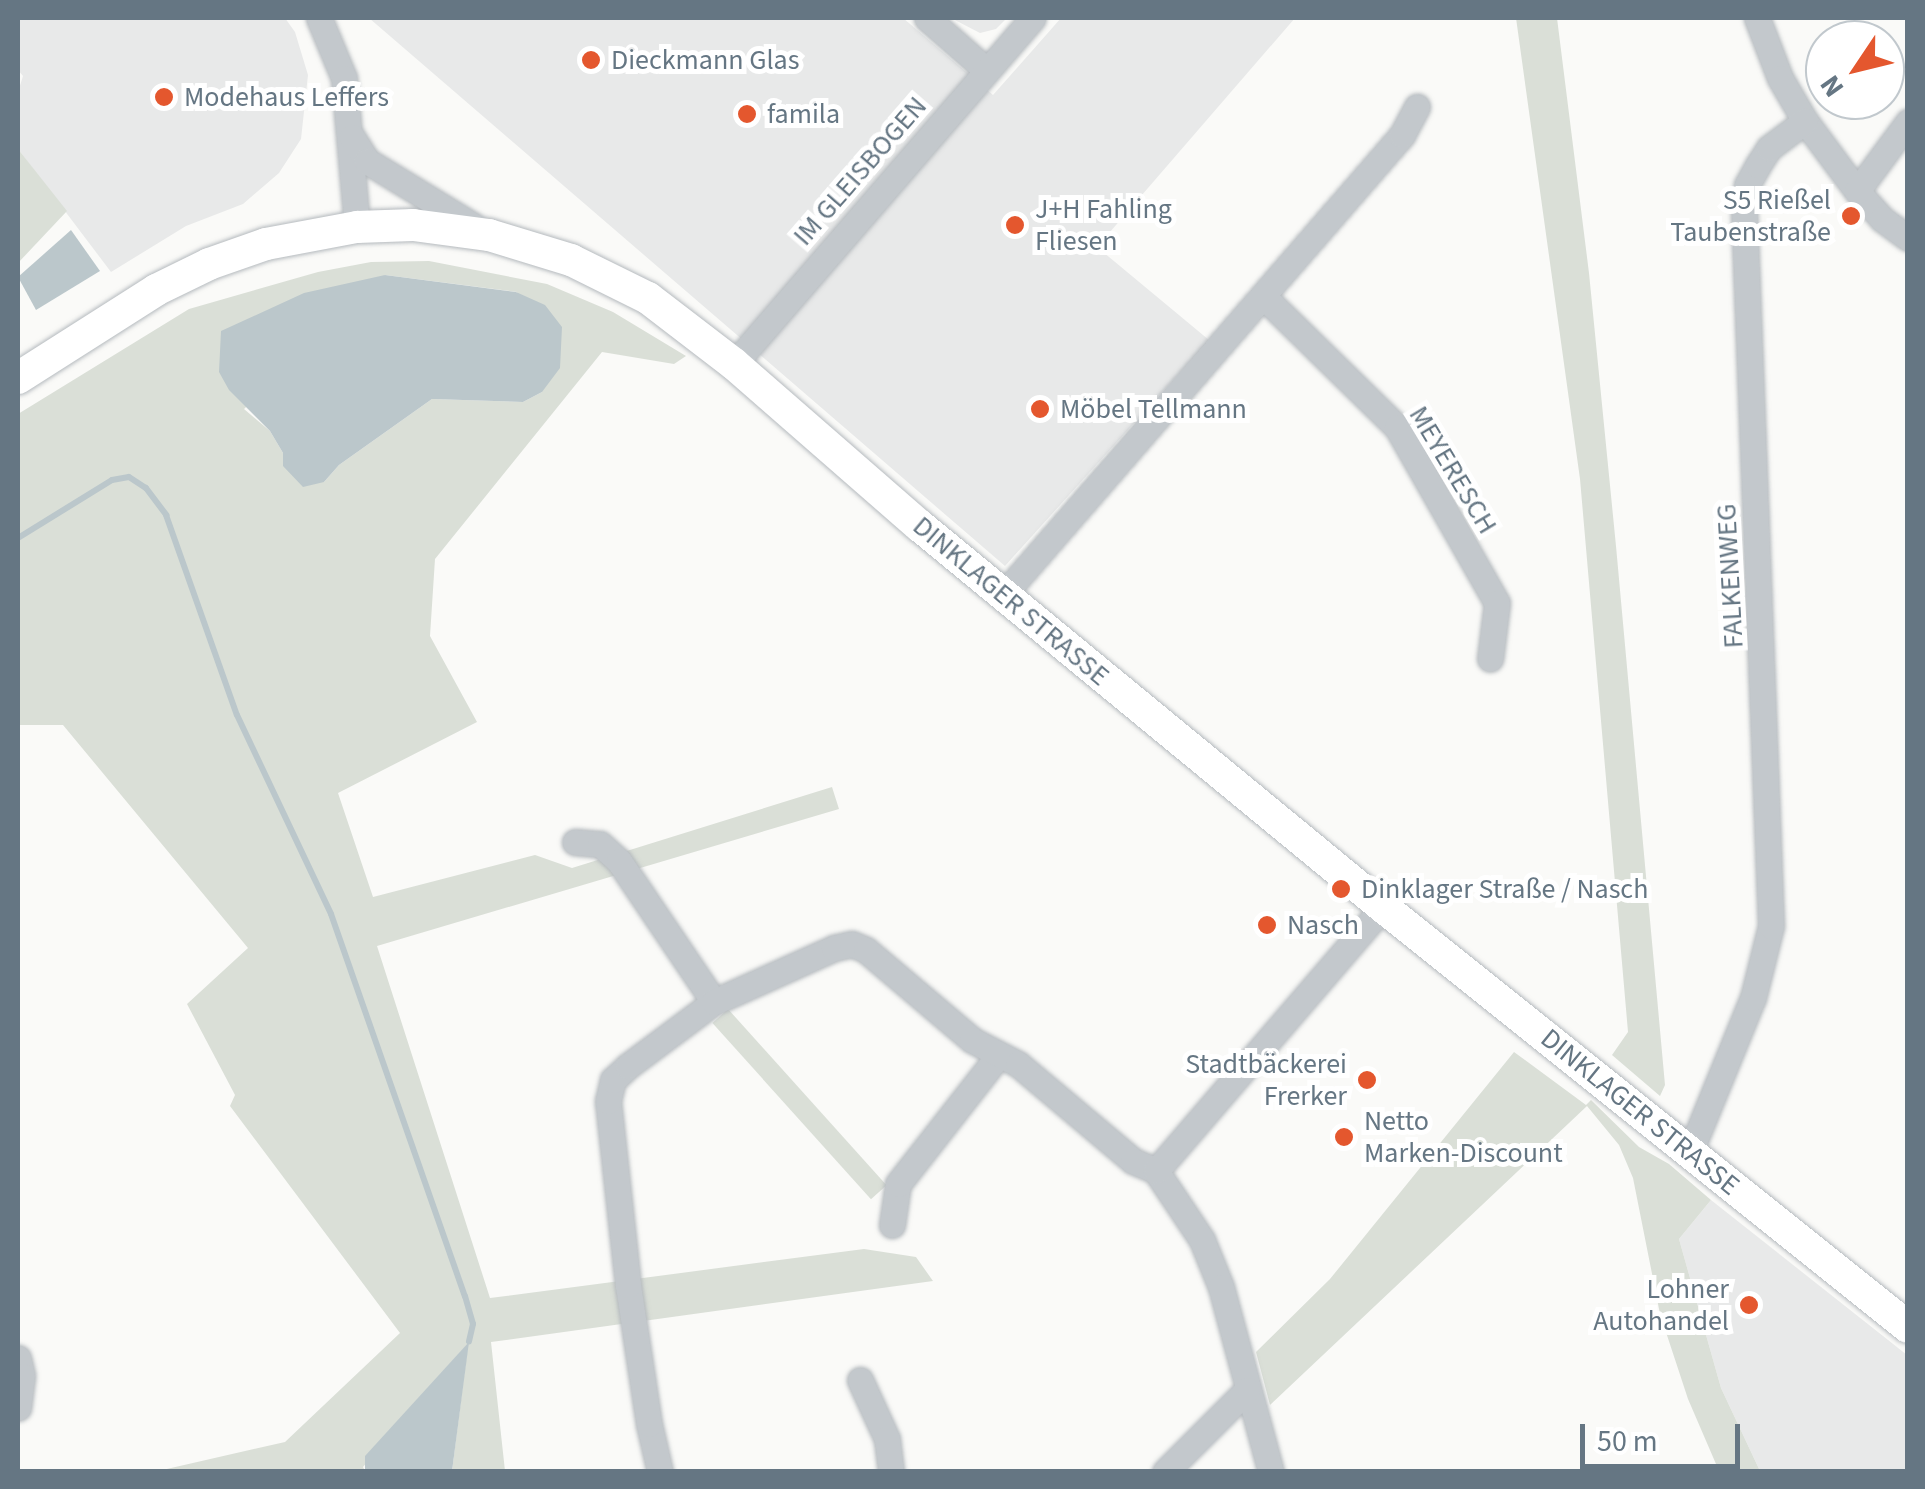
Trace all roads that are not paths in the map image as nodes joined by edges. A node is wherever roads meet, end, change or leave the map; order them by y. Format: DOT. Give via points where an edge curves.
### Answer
graph roads {
  1 [pos="319,18"];
  2 [pos="926,18"];
  3 [pos="1032,18"];
  4 [pos="1758,18"];
  5 [pos="986,70"];
  6 [pos="1416,107"];
  7 [pos="1805,121"];
  8 [pos="1908,122"];
  9 [pos="349,133"];
  10 [pos="1857,190"];
  11 [pos="358,227"];
  12 [pos="489,235"];
  13 [pos="1908,238"];
  14 [pos="1262,296"];
  15 [pos="734,364"];
  16 [pos="18,378"];
  17 [pos="1004,595"];
  18 [pos="1490,659"];
  19 [pos="575,842"];
  20 [pos="1383,906"];
  21 [pos="714,1002"];
  22 [pos="998,1056"];
  23 [pos="1690,1152"];
  24 [pos="1156,1171"];
  25 [pos="892,1224"];
  26 [pos="1908,1326"];
  27 [pos="18,1358"];
  28 [pos="860,1380"];
  29 [pos="1248,1390"];
  30 [pos="18,1408"];
  31 [pos="660,1472"];
  32 [pos="891,1472"];
  33 [pos="1165,1472"];
  34 [pos="1270,1472"];
  1 -- 9 [label="street" via="344,78"];
  2 -- 5 [label="street"];
  3 -- 5 [label="street, IM GLEISBOGEN"];
  4 -- 7 [label="street"];
  5 -- 15 [label="street, IM GLEISBOGEN"];
  6 -- 14 [label="street" via="1402,135"];
  7 -- 10 [label="street"];
  7 -- 23 [label="street, FALKENWEG" via="1758,165 1744,209 1771,926 1753,998"];
  8 -- 10 [label="street"];
  9 -- 11 [label="street"];
  9 -- 12 [label="street" via="367,161"];
  10 -- 13 [label="street"];
  11 -- 12 [label="main road, DINKLAGER STRASSE" via="413,225"];
  11 -- 16 [label="main road, DINKLAGER STRASSE" via="266,244 208,264"];
  12 -- 15 [label="main road, DINKLAGER STRASSE" via="571,260 648,298"];
  14 -- 17 [label="street"];
  14 -- 18 [label="street, MEYERESCH" via="1397,427 1497,603"];
  15 -- 17 [label="main road, DINKLAGER STRASSE"];
  17 -- 20 [label="main road, DINKLAGER STRASSE"];
  19 -- 21 [label="street" via="600,844 619,861"];
  20 -- 23 [label="main road, DINKLAGER STRASSE"];
  20 -- 24 [label="street"];
  21 -- 22 [label="street" via="852,944"];
  21 -- 31 [label="street" via="613,1080 608,1101 628,1285"];
  22 -- 24 [label="street" via="1018,1064 1133,1161"];
  22 -- 25 [label="street" via="898,1184"];
  23 -- 26 [label="main road, DINKLAGER STRASSE"];
  24 -- 29 [label="street" via="1202,1240"];
  27 -- 30 [label="street"];
  28 -- 32 [label="street" via="887,1439"];
  29 -- 33 [label="street"];
  29 -- 34 [label="street"];
}
